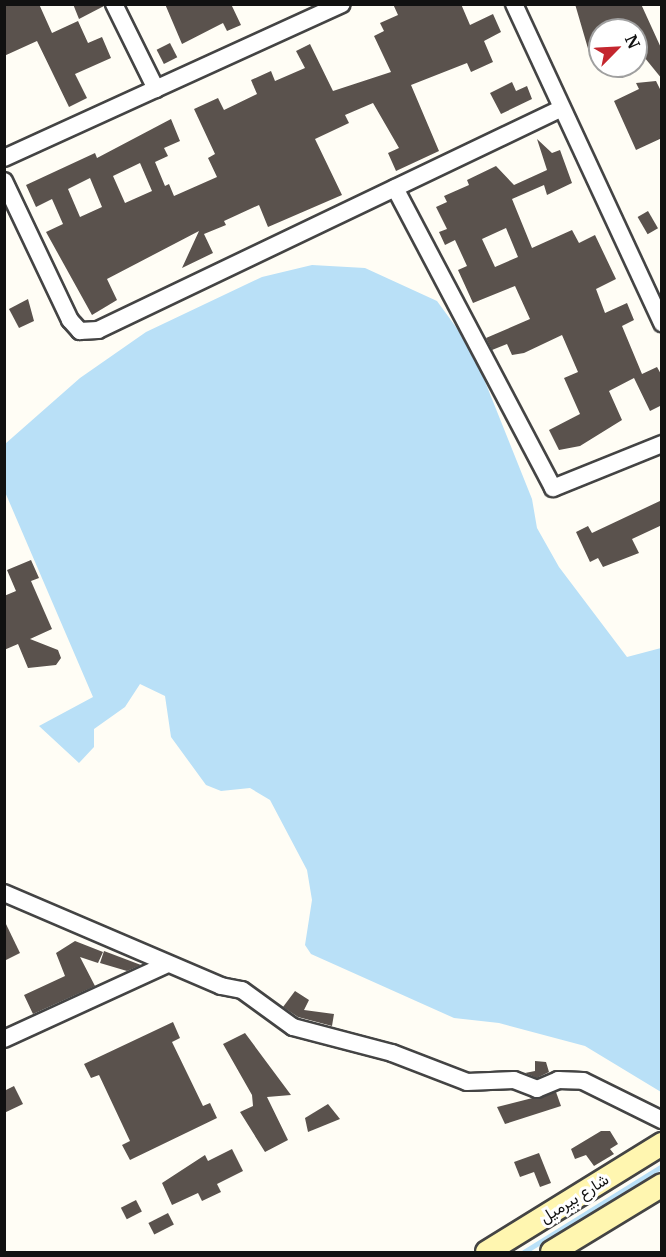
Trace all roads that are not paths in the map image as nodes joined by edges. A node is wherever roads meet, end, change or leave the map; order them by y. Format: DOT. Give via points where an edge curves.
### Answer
graph roads {
  1 [pos="114,4"];
  2 [pos="342,4"];
  3 [pos="514,4"];
  4 [pos="315,10"];
  5 [pos="156,89"];
  6 [pos="560,109"];
  7 [pos="4,158"];
  8 [pos="4,180"];
  9 [pos="395,188"];
  10 [pos="662,323"];
  11 [pos="662,444"];
  12 [pos="4,893"];
  13 [pos="168,964"];
  14 [pos="4,1040"];
  15 [pos="662,1120"];
  16 [pos="662,1144"];
  17 [pos="662,1185"];
  18 [pos="487,1252"];
  19 [pos="552,1252"];
  1 -- 5 [label="street"];
  2 -- 4 [label="street"];
  3 -- 6 [label="street"];
  4 -- 5 [label="street"];
  5 -- 7 [label="street"];
  6 -- 9 [label="street"];
  6 -- 10 [label="street"];
  8 -- 9 [label="street" via="69,320 80,331 98,330"];
  9 -- 11 [label="street" via="553,488"];
  12 -- 13 [label="street"];
  13 -- 14 [label="street"];
  13 -- 15 [label="street" via="242,990 293,1027 392,1053 467,1082 514,1080 537,1089 558,1080 583,1081"];
  16 -- 18 [label="street, شارع بيرميل"];
  17 -- 19 [label="street"];
}
